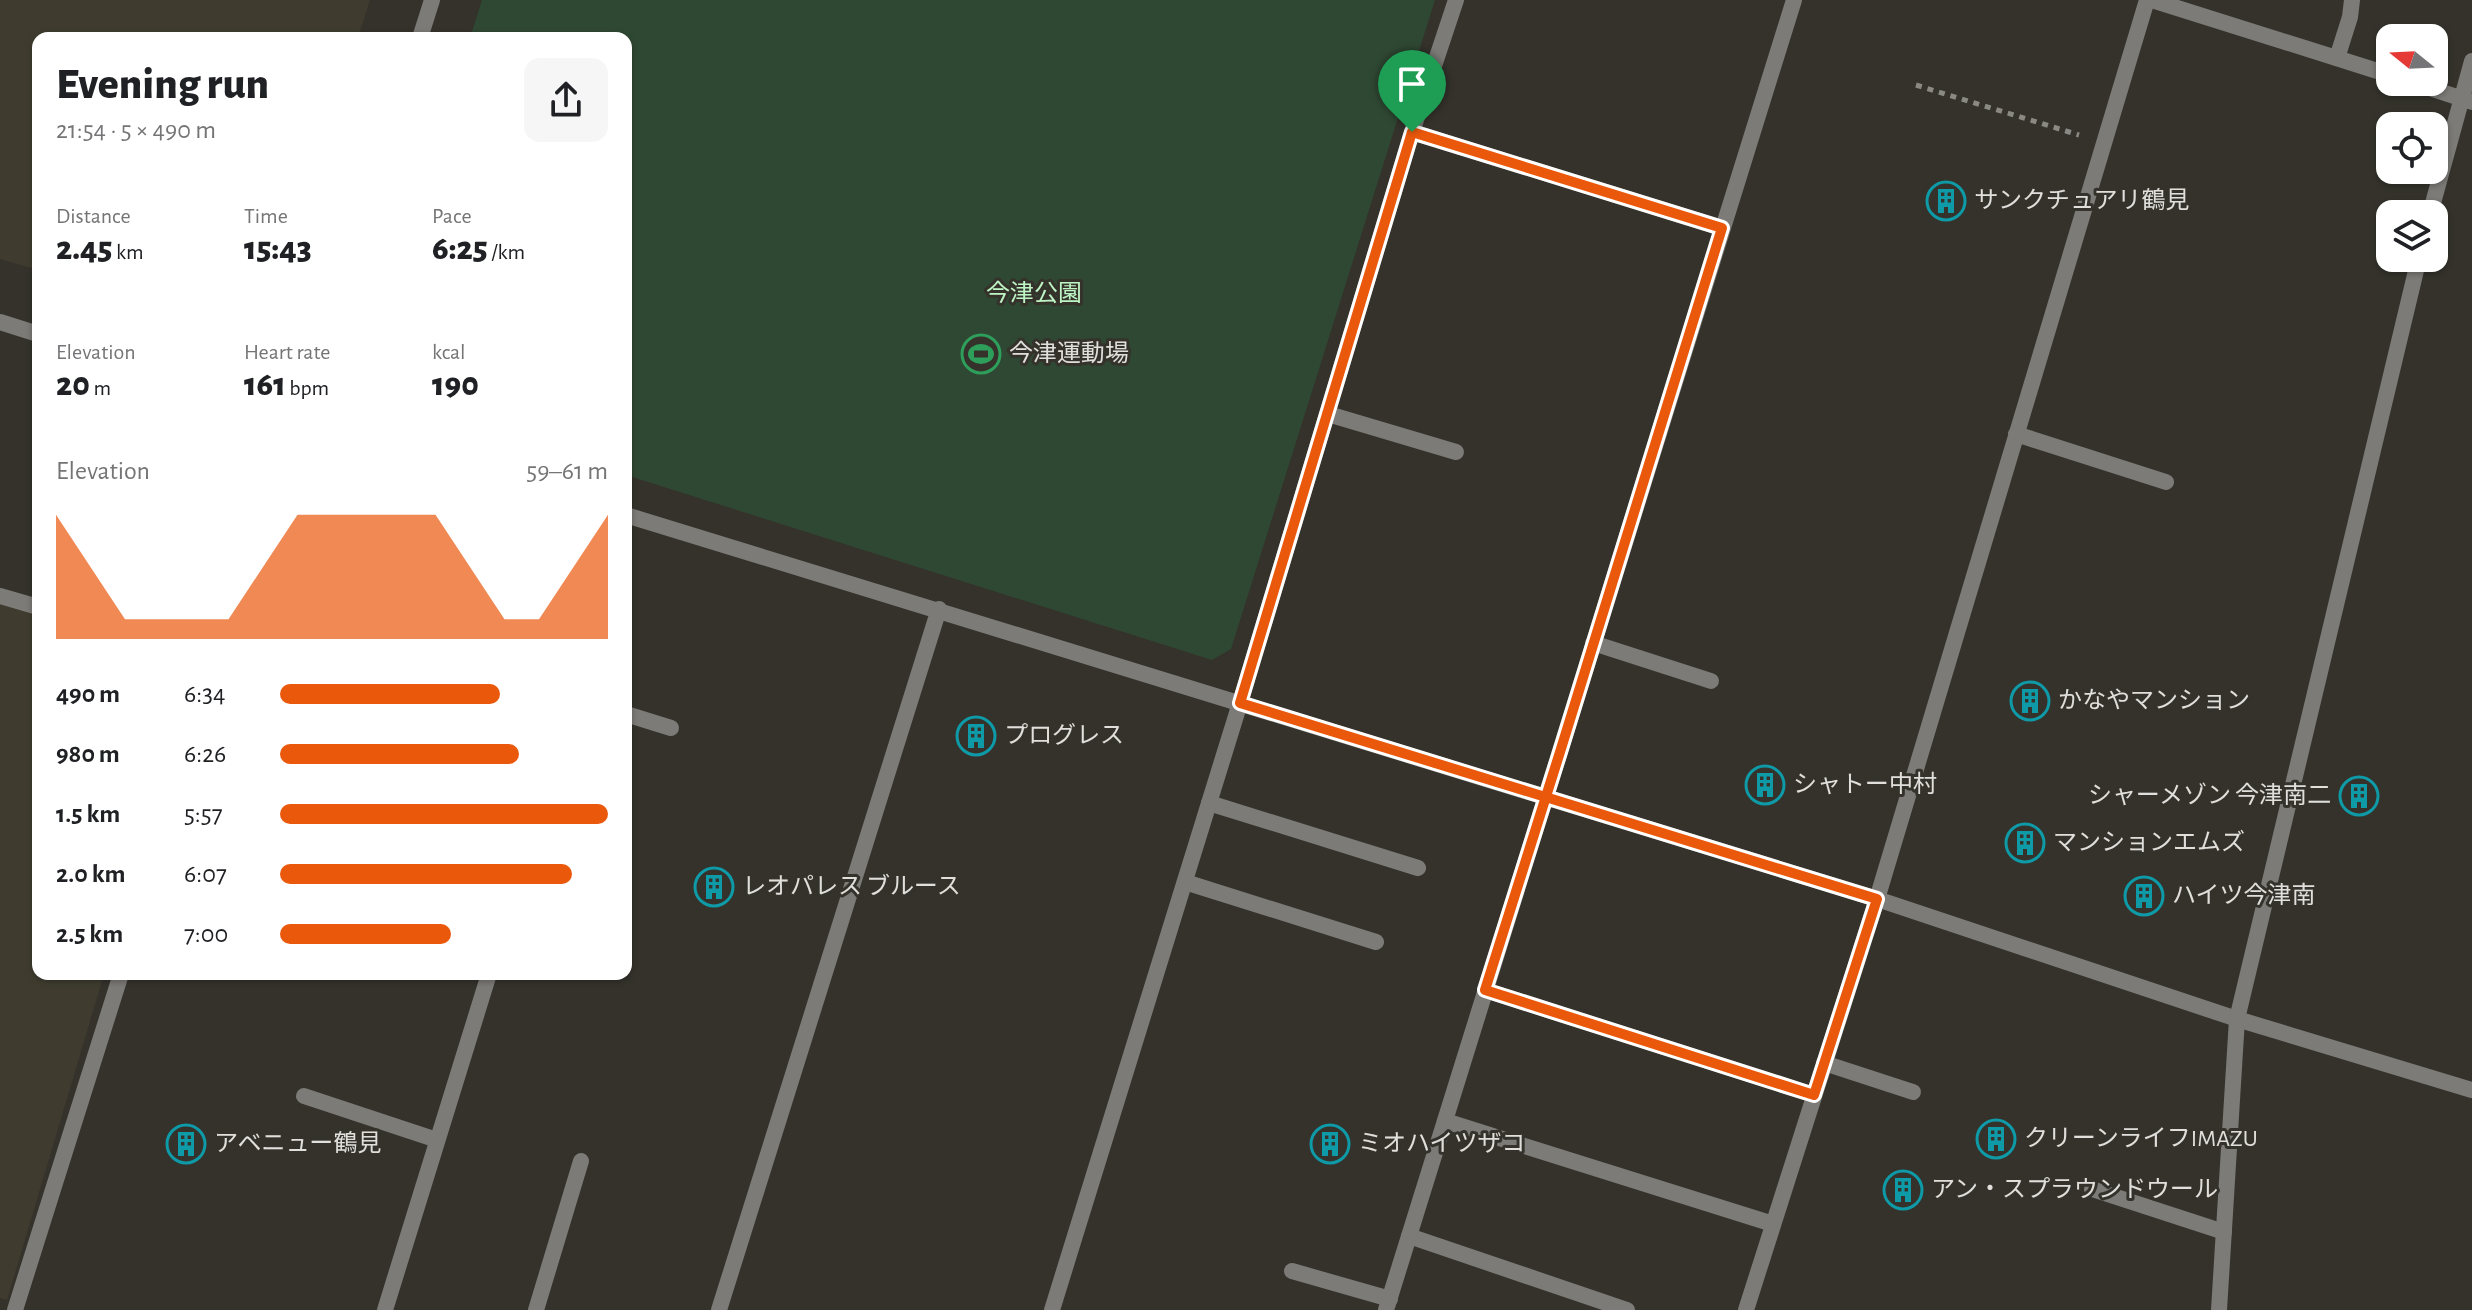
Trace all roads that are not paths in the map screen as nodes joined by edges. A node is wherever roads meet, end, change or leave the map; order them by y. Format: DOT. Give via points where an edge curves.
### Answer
graph roads {
  1 [pos="432,0"];
  2 [pos="1456,0"];
  3 [pos="1794,0"];
  4 [pos="2150,0"];
  5 [pos="2352,0"];
  6 [pos="422,32"];
  7 [pos="2337,58"];
  8 [pos="2472,61"];
  9 [pos="2376,71"];
  10 [pos="2466,100"];
  11 [pos="1412,132"];
  12 [pos="2434,200"];
  13 [pos="1722,228"];
  14 [pos="2416,272"];
  15 [pos="0,322"];
  16 [pos="32,332"];
  17 [pos="1328,414"];
  18 [pos="2016,434"];
  19 [pos="1456,452"];
  20 [pos="2166,482"];
  21 [pos="632,522"];
  22 [pos="0,596"];
  23 [pos="32,605"];
  24 [pos="939,609"];
  25 [pos="1593,643"];
  26 [pos="1711,681"];
  27 [pos="1240,703"];
  28 [pos="632,716"];
  29 [pos="671,728"];
  30 [pos="1545,797"];
  31 [pos="1209,803"];
  32 [pos="1418,868"];
  33 [pos="1185,882"];
  34 [pos="1877,899"];
  35 [pos="1376,942"];
  36 [pos="119,980"];
  37 [pos="487,980"];
  38 [pos="1485,990"];
  39 [pos="2237,1019"];
  40 [pos="1824,1063"];
  41 [pos="2472,1090"];
  42 [pos="1913,1092"];
  43 [pos="1814,1095"];
  44 [pos="304,1096"];
  45 [pos="1445,1121"];
  46 [pos="437,1140"];
  47 [pos="581,1161"];
  48 [pos="2092,1189"];
  49 [pos="1773,1224"];
  50 [pos="2224,1232"];
  51 [pos="1409,1236"];
  52 [pos="1292,1271"];
  53 [pos="1388,1304"];
  54 [pos="15,1310"];
  55 [pos="385,1310"];
  56 [pos="536,1310"];
  57 [pos="719,1310"];
  58 [pos="1052,1310"];
  59 [pos="1627,1310"];
  60 [pos="1746,1310"];
  61 [pos="2219,1310"];
  1 -- 6 [label="street"];
  2 -- 11 [label="street"];
  3 -- 13 [label="street"];
  4 -- 7 [label="street"];
  4 -- 18 [label="street"];
  5 -- 7 [label="street"];
  7 -- 9 [label="street"];
  8 -- 10 [label="street"];
  10 -- 12 [label="street"];
  11 -- 13 [label="street"];
  11 -- 17 [label="street"];
  13 -- 25 [label="street"];
  14 -- 39 [label="street"];
  15 -- 16 [label="street"];
  17 -- 19 [label="street"];
  17 -- 27 [label="street"];
  18 -- 20 [label="street"];
  18 -- 34 [label="street"];
  21 -- 24 [label="street"];
  22 -- 23 [label="street"];
  24 -- 27 [label="street"];
  24 -- 57 [label="street"];
  25 -- 26 [label="street"];
  25 -- 30 [label="street"];
  27 -- 30 [label="street"];
  27 -- 31 [label="street"];
  28 -- 29 [label="street"];
  30 -- 34 [label="street"];
  30 -- 38 [label="street"];
  31 -- 32 [label="street"];
  31 -- 33 [label="street"];
  33 -- 35 [label="street"];
  33 -- 58 [label="street"];
  34 -- 39 [label="street"];
  34 -- 40 [label="street"];
  36 -- 54 [label="street"];
  37 -- 46 [label="street"];
  38 -- 43 [label="street"];
  38 -- 45 [label="street"];
  39 -- 41 [label="street"];
  39 -- 50 [label="street"];
  40 -- 42 [label="street"];
  40 -- 43 [label="street"];
  43 -- 49 [label="street"];
  44 -- 46 [label="street"];
  45 -- 49 [label="street"];
  45 -- 51 [label="street"];
  46 -- 55 [label="street"];
  47 -- 56 [label="street"];
  48 -- 50 [label="street"];
  49 -- 60 [label="street"];
  50 -- 61 [label="street"];
  51 -- 53 [label="street"];
  51 -- 59 [label="street"];
  52 -- 53 [label="street"];
}
